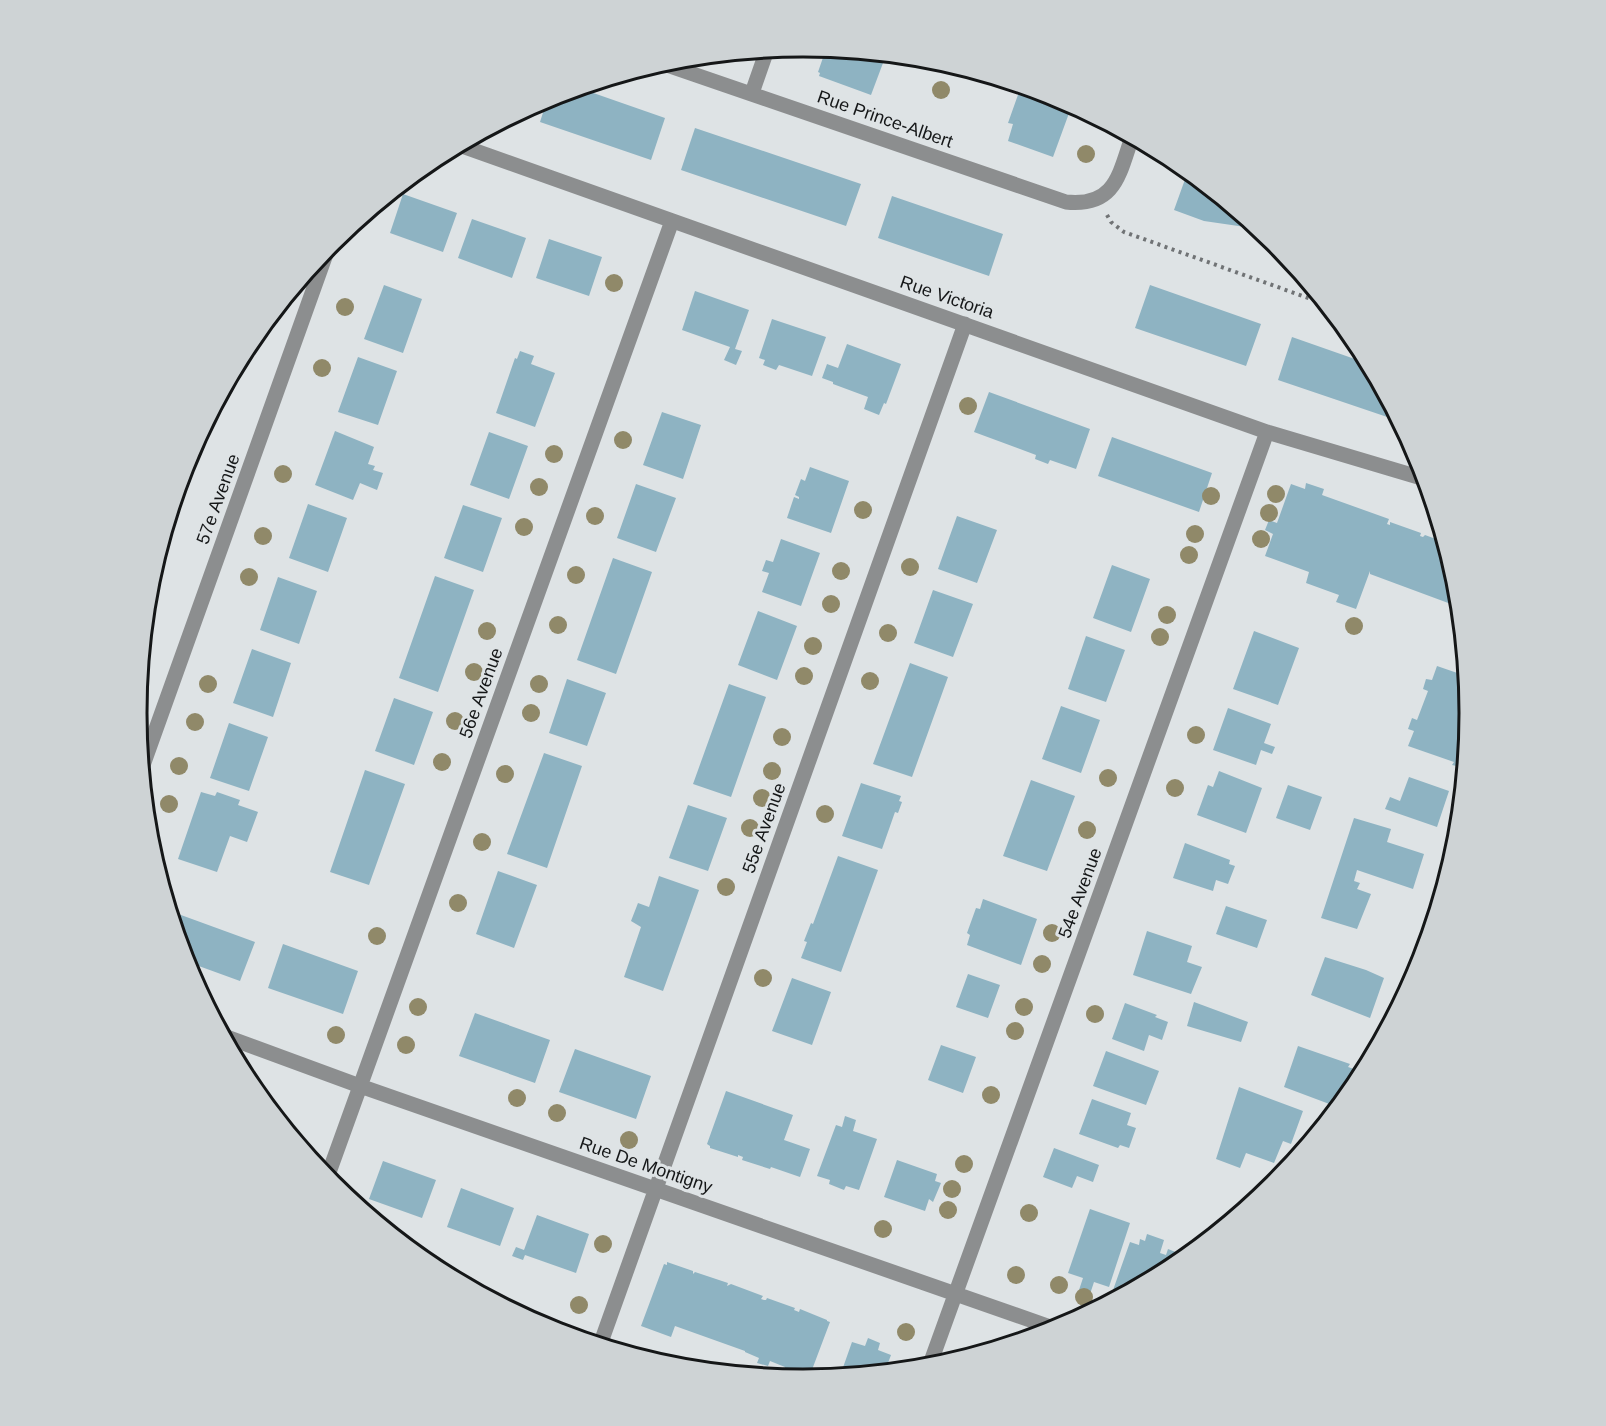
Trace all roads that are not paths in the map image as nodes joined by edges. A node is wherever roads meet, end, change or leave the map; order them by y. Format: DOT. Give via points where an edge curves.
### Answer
graph roads {
  1 [pos="764,58"];
  2 [pos="680,69"];
  3 [pos="752,93"];
  4 [pos="1130,144"];
  5 [pos="469,149"];
  6 [pos="672,221"];
  7 [pos="321,268"];
  8 [pos="965,324"];
  9 [pos="1267,432"];
  10 [pos="1414,476"];
  11 [pos="148,752"];
  12 [pos="234,1040"];
  13 [pos="360,1086"];
  14 [pos="331,1168"];
  15 [pos="656,1189"];
  16 [pos="956,1293"];
  17 [pos="1041,1324"];
  18 [pos="602,1337"];
  19 [pos="933,1356"];
  1 -- 3 [label="street"];
  2 -- 3 [label="street, Rue Prince-Albert"];
  3 -- 4 [label="street, Rue Prince-Albert" via="1066,202 1084,204 1109,191 1119,176"];
  5 -- 6 [label="street, Rue Victoria"];
  6 -- 8 [label="street, Rue Victoria"];
  6 -- 13 [label="street, 56e Avenue"];
  7 -- 11 [label="street, 57e Avenue"];
  8 -- 9 [label="street, Rue Victoria"];
  8 -- 15 [label="street, 55e Avenue"];
  9 -- 10 [label="street, Rue Victoria"];
  9 -- 16 [label="street, 54e Avenue"];
  12 -- 13 [label="street, Rue De Montigny"];
  13 -- 14 [label="street, 56e Avenue"];
  13 -- 15 [label="street, Rue De Montigny"];
  15 -- 16 [label="street, Rue De Montigny"];
  15 -- 18 [label="street, 55e Avenue"];
  16 -- 17 [label="street, Rue De Montigny"];
  16 -- 19 [label="street, 54e Avenue"];
}
